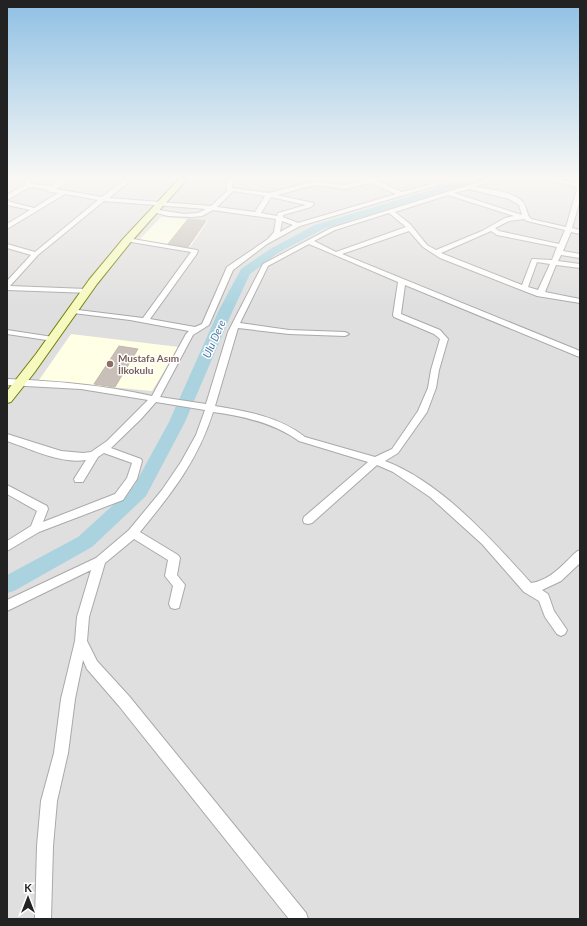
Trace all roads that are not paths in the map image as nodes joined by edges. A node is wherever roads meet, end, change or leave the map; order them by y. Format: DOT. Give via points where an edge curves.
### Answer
graph roads {
  1 [pos="19,220"];
  2 [pos="77,220"];
  3 [pos="145,220"];
  4 [pos="280,220"];
  5 [pos="286,220"];
  6 [pos="314,220"];
  7 [pos="361,220"];
  8 [pos="403,220"];
  9 [pos="505,220"];
  10 [pos="530,220"];
  11 [pos="573,220"];
  12 [pos="298,225"];
  13 [pos="7,227"];
  14 [pos="410,228"];
  15 [pos="491,228"];
  16 [pos="569,229"];
  17 [pos="580,232"];
  18 [pos="127,240"];
  19 [pos="271,240"];
  20 [pos="308,241"];
  21 [pos="7,246"];
  22 [pos="560,249"];
  23 [pos="435,253"];
  24 [pos="36,254"];
  25 [pos="336,254"];
  26 [pos="580,256"];
  27 [pos="554,263"];
  28 [pos="580,266"];
  29 [pos="402,280"];
  30 [pos="7,284"];
  31 [pos="524,288"];
  32 [pos="87,291"];
  33 [pos="540,294"];
  34 [pos="580,301"];
  35 [pos="73,311"];
  36 [pos="145,321"];
  37 [pos="236,325"];
  38 [pos="196,330"];
  39 [pos="7,332"];
  40 [pos="345,334"];
  41 [pos="53,339"];
  42 [pos="580,354"];
  43 [pos="7,382"];
  44 [pos="22,382"];
  45 [pos="154,398"];
  46 [pos="7,399"];
  47 [pos="210,408"];
  48 [pos="7,437"];
  49 [pos="98,452"];
  50 [pos="376,461"];
  51 [pos="79,479"];
  52 [pos="7,488"];
  53 [pos="308,520"];
  54 [pos="35,529"];
  55 [pos="133,533"];
  56 [pos="7,547"];
  57 [pos="580,555"];
  58 [pos="100,561"];
  59 [pos="528,588"];
  60 [pos="175,604"];
  61 [pos="7,606"];
  62 [pos="561,630"];
  63 [pos="81,641"];
  64 [pos="43,919"];
  65 [pos="300,919"];
  1 -- 13 [label="street"];
  2 -- 24 [label="street"];
  3 -- 18 [label="main road"];
  4 -- 19 [label="street" via="277,232"];
  5 -- 12 [label="street"];
  6 -- 12 [label="street"];
  7 -- 20 [label="street" via="333,229"];
  8 -- 14 [label="street"];
  9 -- 15 [label="street"];
  10 -- 16 [label="street"];
  11 -- 16 [label="street"];
  12 -- 19 [label="street"];
  14 -- 23 [label="street" via="425,246"];
  14 -- 25 [label="street"];
  15 -- 22 [label="street" via="497,233"];
  15 -- 23 [label="street"];
  16 -- 17 [label="street"];
  16 -- 22 [label="street"];
  18 -- 32 [label="main road"];
  18 -- 36 [label="street" via="195,251"];
  19 -- 38 [label="street" via="230,269 205,325"];
  20 -- 25 [label="street"];
  20 -- 37 [label="street" via="265,265"];
  21 -- 24 [label="street"];
  22 -- 26 [label="street"];
  22 -- 27 [label="street"];
  23 -- 31 [label="street"];
  24 -- 30 [label="street"];
  25 -- 29 [label="street"];
  27 -- 28 [label="street"];
  27 -- 31 [label="street" via="534,260"];
  27 -- 33 [label="street"];
  29 -- 42 [label="street"];
  29 -- 50 [label="street" via="397,315 437,332 444,339 432,388 422,412 395,451"];
  30 -- 32 [label="street"];
  31 -- 33 [label="street"];
  32 -- 35 [label="main road"];
  33 -- 34 [label="street"];
  35 -- 36 [label="street"];
  35 -- 41 [label="main road"];
  36 -- 38 [label="street"];
  37 -- 40 [label="street" via="289,332"];
  37 -- 47 [label="street"];
  38 -- 45 [label="street" via="190,334"];
  39 -- 41 [label="street"];
  41 -- 44 [label="main road"];
  43 -- 44 [label="street"];
  44 -- 45 [label="street" via="125,392"];
  44 -- 46 [label="main road"];
  45 -- 47 [label="street"];
  45 -- 49 [label="street" via="143,413"];
  47 -- 50 [label="street" via="273,423 296,433 302,439"];
  47 -- 55 [label="street" via="201,435 186,464"];
  48 -- 49 [label="street" via="52,453 76,457"];
  49 -- 51 [label="street"];
  49 -- 54 [label="street" via="137,461 132,479 119,496"];
  50 -- 53 [label="street"];
  50 -- 59 [label="street" via="397,470 434,494 486,541"];
  52 -- 54 [label="street" via="43,509"];
  54 -- 56 [label="street"];
  55 -- 58 [label="street"];
  55 -- 60 [label="street" via="174,558 171,576 179,585"];
  57 -- 59 [label="street" via="548,585"];
  58 -- 61 [label="street"];
  58 -- 63 [label="street" via="84,617"];
  59 -- 62 [label="street" via="544,598 549,613"];
  63 -- 64 [label="street" via="50,801 45,846"];
  63 -- 65 [label="street" via="92,665 134,713"];
}
